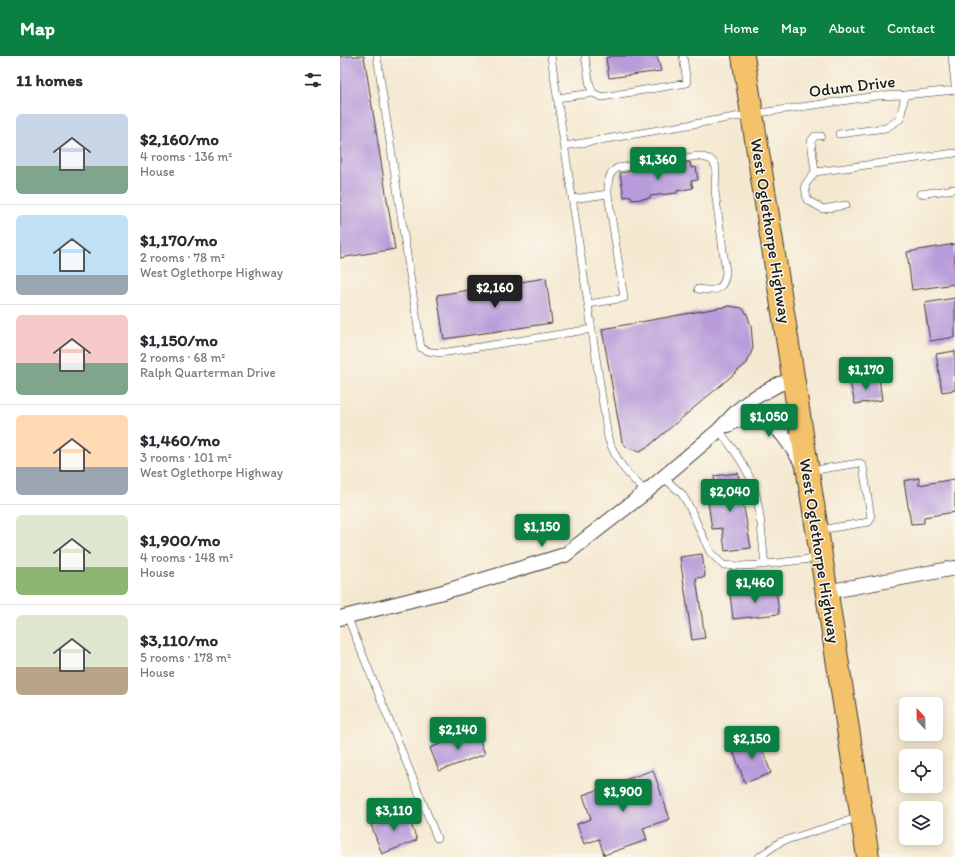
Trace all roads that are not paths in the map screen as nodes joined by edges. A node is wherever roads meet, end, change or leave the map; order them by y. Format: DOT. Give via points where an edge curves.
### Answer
graph roads {
  1 [pos="376,56"];
  2 [pos="551,56"];
  3 [pos="585,56"];
  4 [pos="683,56"];
  5 [pos="743,56"];
  6 [pos="952,56"];
  7 [pos="955,85"];
  8 [pos="955,90"];
  9 [pos="593,93"];
  10 [pos="905,95"];
  11 [pos="557,98"];
  12 [pos="752,114"];
  13 [pos="839,134"];
  14 [pos="822,136"];
  15 [pos="565,146"];
  16 [pos="955,153"];
  17 [pos="815,172"];
  18 [pos="955,189"];
  19 [pos="608,194"];
  20 [pos="920,194"];
  21 [pos="572,199"];
  22 [pos="846,204"];
  23 [pos="698,289"];
  24 [pos="589,304"];
  25 [pos="592,329"];
  26 [pos="794,380"];
  27 [pos="719,430"];
  28 [pos="808,471"];
  29 [pos="664,477"];
  30 [pos="646,492"];
  31 [pos="817,530"];
  32 [pos="821,558"];
  33 [pos="765,565"];
  34 [pos="955,568"];
  35 [pos="826,592"];
  36 [pos="343,617"];
  37 [pos="861,816"];
  38 [pos="437,838"];
  39 [pos="760,857"];
  40 [pos="868,857"];
  1 -- 25 [label="lane" via="421,348 428,352 446,352"];
  2 -- 11 [label="lane"];
  3 -- 9 [label="lane"];
  4 -- 9 [label="lane" via="687,83 602,97"];
  5 -- 12 [label="highway, West Oglethorpe Highway"];
  6 -- 7 [label="lane"];
  8 -- 10 [label="lane, Odum Drive"];
  9 -- 11 [label="lane"];
  10 -- 12 [label="lane, Odum Drive" via="877,96"];
  10 -- 13 [label="lane" via="900,119 886,128"];
  11 -- 15 [label="lane"];
  12 -- 15 [label="lane, Odum Drive"];
  12 -- 26 [label="highway, West Oglethorpe Highway"];
  14 -- 17 [label="lane" via="815,136 811,141"];
  15 -- 21 [label="lane"];
  16 -- 17 [label="lane"];
  17 -- 22 [label="lane" via="804,185 807,200 823,209"];
  18 -- 20 [label="lane"];
  19 -- 21 [label="lane"];
  19 -- 23 [label="lane" via="609,176 617,168 698,156 713,162 716,167 715,191 726,279 718,289"];
  19 -- 24 [label="lane" via="624,298"];
  21 -- 24 [label="lane"];
  24 -- 25 [label="lane"];
  25 -- 30 [label="lane" via="608,438 625,471"];
  26 -- 27 [label="street" via="779,384 752,399 737,410"];
  26 -- 28 [label="highway, West Oglethorpe Highway"];
  27 -- 28 [label="street" via="738,418 761,417 778,429"];
  27 -- 29 [label="street"];
  27 -- 33 [label="lane" via="735,450 752,482"];
  28 -- 31 [label="highway, West Oglethorpe Highway"];
  28 -- 31 [label="lane" via="860,463 866,480 871,518 869,522"];
  29 -- 30 [label="street"];
  29 -- 33 [label="lane" via="682,494 710,552 723,565"];
  30 -- 36 [label="street" via="565,555 443,592"];
  31 -- 32 [label="highway, West Oglethorpe Highway"];
  32 -- 33 [label="lane"];
  32 -- 35 [label="highway, West Oglethorpe Highway"];
  34 -- 35 [label="street"];
  35 -- 37 [label="highway, West Oglethorpe Highway"];
  36 -- 38 [label="lane"];
  37 -- 39 [label="lane" via="780,842"];
  37 -- 40 [label="highway, West Oglethorpe Highway"];
}
